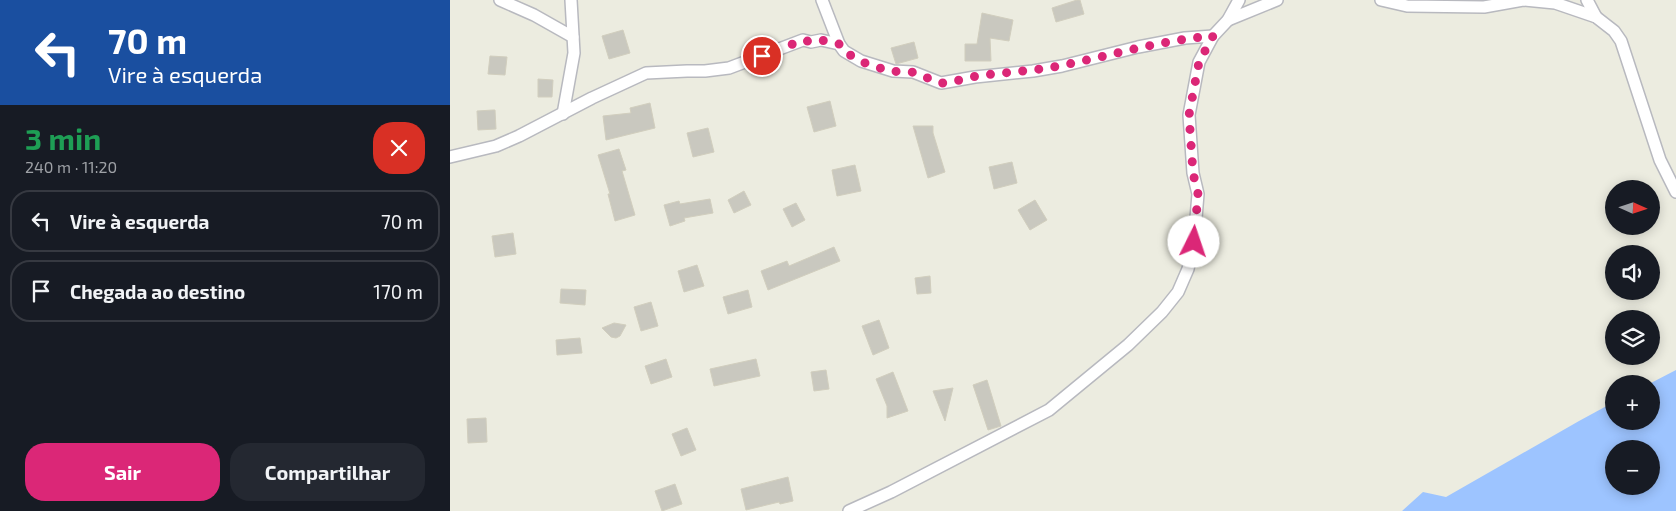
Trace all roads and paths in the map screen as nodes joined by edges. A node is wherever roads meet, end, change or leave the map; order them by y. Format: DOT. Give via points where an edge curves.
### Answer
graph roads {
  1 [pos="500,0"];
  2 [pos="571,0"];
  3 [pos="822,0"];
  4 [pos="1238,0"];
  5 [pos="1277,0"];
  6 [pos="1381,0"];
  7 [pos="1587,0"];
  8 [pos="1596,17"];
  9 [pos="1228,20"];
  10 [pos="1213,36"];
  11 [pos="573,37"];
  12 [pos="839,44"];
  13 [pos="563,114"];
  14 [pos="450,157"];
  15 [pos="1676,192"];
  16 [pos="849,511"];
  1 -- 11 [label="lane" via="534,14"];
  2 -- 11 [label="lane"];
  3 -- 12 [label="lane"];
  4 -- 9 [label="lane"];
  5 -- 9 [label="lane"];
  6 -- 8 [label="lane" via="1407,6 1475,7 1523,0 1555,3"];
  7 -- 8 [label="lane"];
  8 -- 15 [label="lane" via="1621,41 1660,160"];
  9 -- 10 [label="lane"];
  10 -- 12 [label="lane" via="1185,38 1040,70 975,76 941,83 913,72 893,71 861,61"];
  10 -- 16 [label="lane" via="1199,62 1189,115 1193,173 1198,194 1194,242 1188,269 1178,292 1128,345 1049,410"];
  11 -- 13 [label="lane" via="574,53"];
  12 -- 13 [label="lane" via="803,40 729,68 705,72 646,73"];
  13 -- 14 [label="lane" via="496,146"];
}
